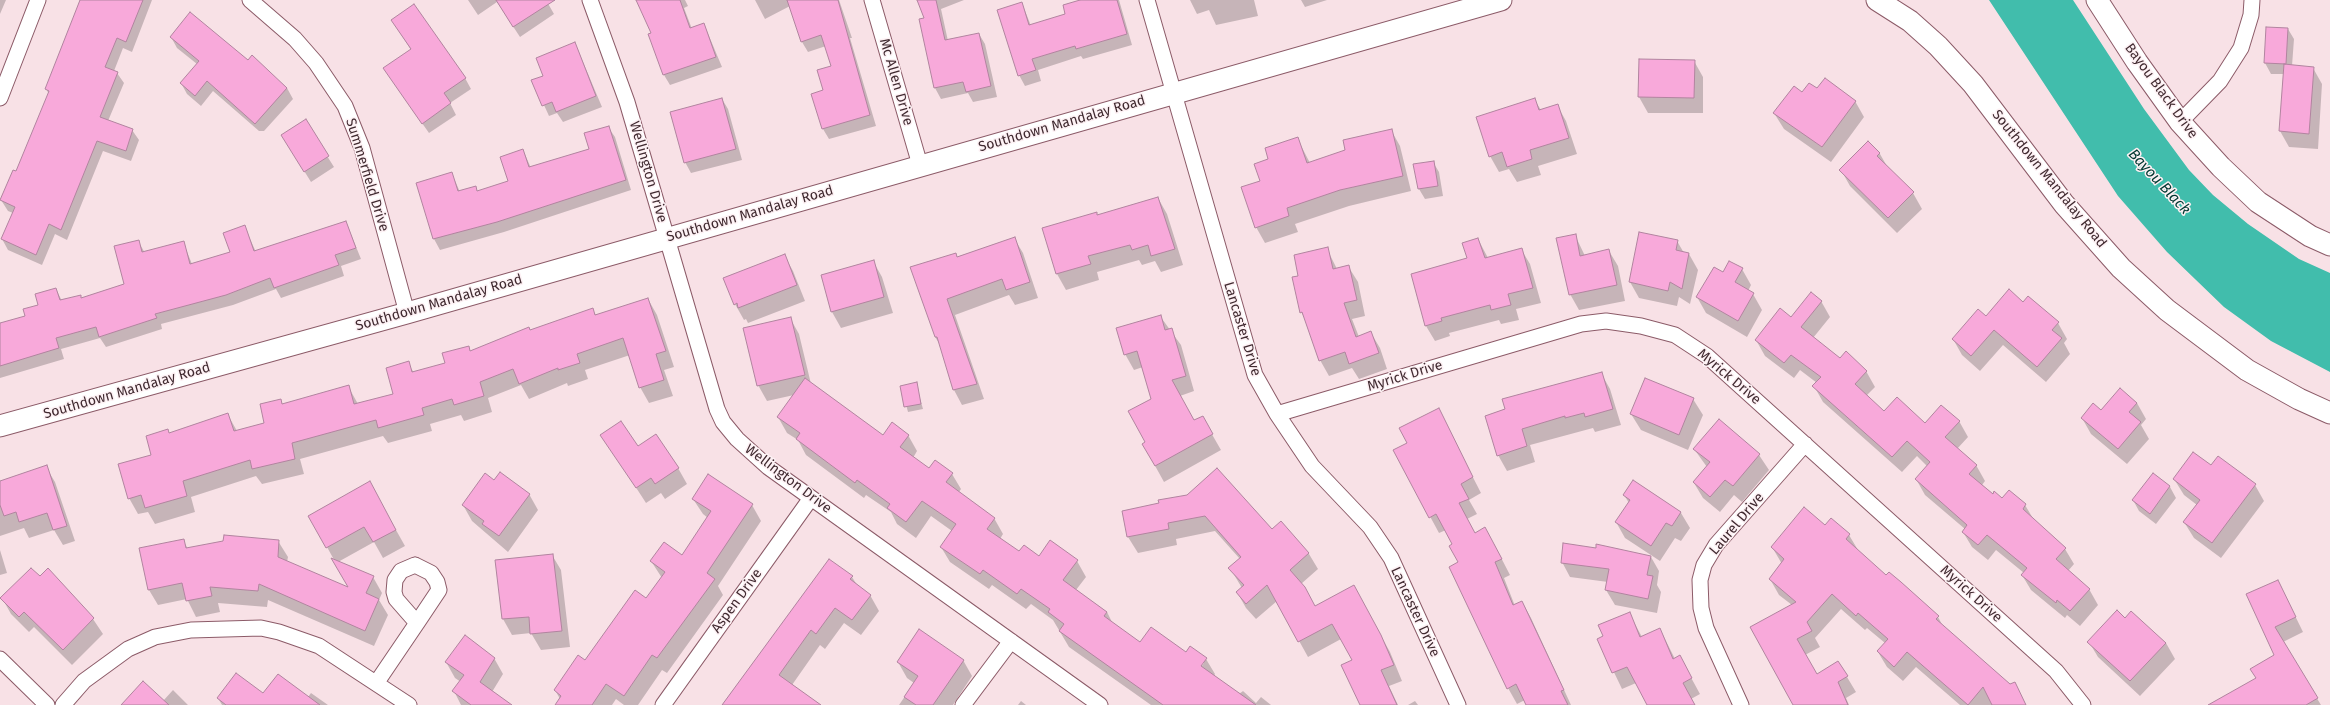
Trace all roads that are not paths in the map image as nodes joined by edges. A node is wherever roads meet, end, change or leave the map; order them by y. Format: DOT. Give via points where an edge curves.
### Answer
graph roads {
  1 [pos="38,0"];
  2 [pos="250,0"];
  3 [pos="590,0"];
  4 [pos="872,0"];
  5 [pos="1147,0"];
  6 [pos="1501,0"];
  7 [pos="1877,0"];
  8 [pos="2097,0"];
  9 [pos="2252,0"];
  10 [pos="1172,93"];
  11 [pos="0,98"];
  12 [pos="2180,122"];
  13 [pos="920,165"];
  14 [pos="667,238"];
  15 [pos="2330,245"];
  16 [pos="407,313"];
  17 [pos="2330,413"];
  18 [pos="1276,414"];
  19 [pos="0,426"];
  20 [pos="1805,444"];
  21 [pos="811,498"];
  22 [pos="417,623"];
  23 [pos="1011,641"];
  24 [pos="0,659"];
  25 [pos="377,682"];
  26 [pos="47,705"];
  27 [pos="63,705"];
  28 [pos="409,705"];
  29 [pos="663,705"];
  30 [pos="963,705"];
  31 [pos="1100,705"];
  32 [pos="1458,705"];
  33 [pos="1741,705"];
  34 [pos="2082,705"];
  1 -- 11 [label="street"];
  2 -- 16 [label="street, Summerfield Drive" via="295,39 316,63 345,106 362,148"];
  3 -- 14 [label="street, Wellington Drive" via="627,102"];
  4 -- 13 [label="street, Mc Allen Drive"];
  5 -- 10 [label="street, Lancaster Drive"];
  6 -- 10 [label="street, Southdown Mandalay Road"];
  7 -- 17 [label="street, Southdown Mandalay Road" via="1910,21 1933,41 1973,84 2064,204 2121,268 2167,310 2247,370"];
  8 -- 12 [label="street, Bayou Black Drive"];
  9 -- 12 [label="street" via="2251,15 2241,48 2220,81"];
  10 -- 13 [label="street, Southdown Mandalay Road"];
  10 -- 18 [label="street, Lancaster Drive" via="1255,375"];
  12 -- 15 [label="street, Bayou Black Drive" via="2221,167 2258,202 2310,236"];
  13 -- 14 [label="street, Southdown Mandalay Road"];
  14 -- 16 [label="street, Southdown Mandalay Road"];
  14 -- 21 [label="street, Wellington Drive" via="723,422 737,439 768,467"];
  16 -- 19 [label="street, Southdown Mandalay Road"];
  18 -- 20 [label="street, Myrick Drive" via="1581,324 1606,321 1641,326 1675,336 1707,356"];
  18 -- 32 [label="street, Lancaster Drive" via="1312,466 1370,527 1391,558"];
  20 -- 33 [label="street, Laurel Drive" via="1716,545 1704,565 1700,580 1701,608 1706,628"];
  20 -- 34 [label="street, Myrick Drive" via="2056,671"];
  21 -- 23 [label="street, Wellington Drive"];
  21 -- 29 [label="street, Aspen Drive"];
  22 -- 25 [label="street"];
  23 -- 30 [label="street"];
  23 -- 31 [label="street, Wellington Drive"];
  24 -- 26 [label="street"];
  25 -- 27 [label="street" via="319,646 279,632 262,628 192,630 155,637 128,649 84,681"];
  25 -- 28 [label="street"];
}
